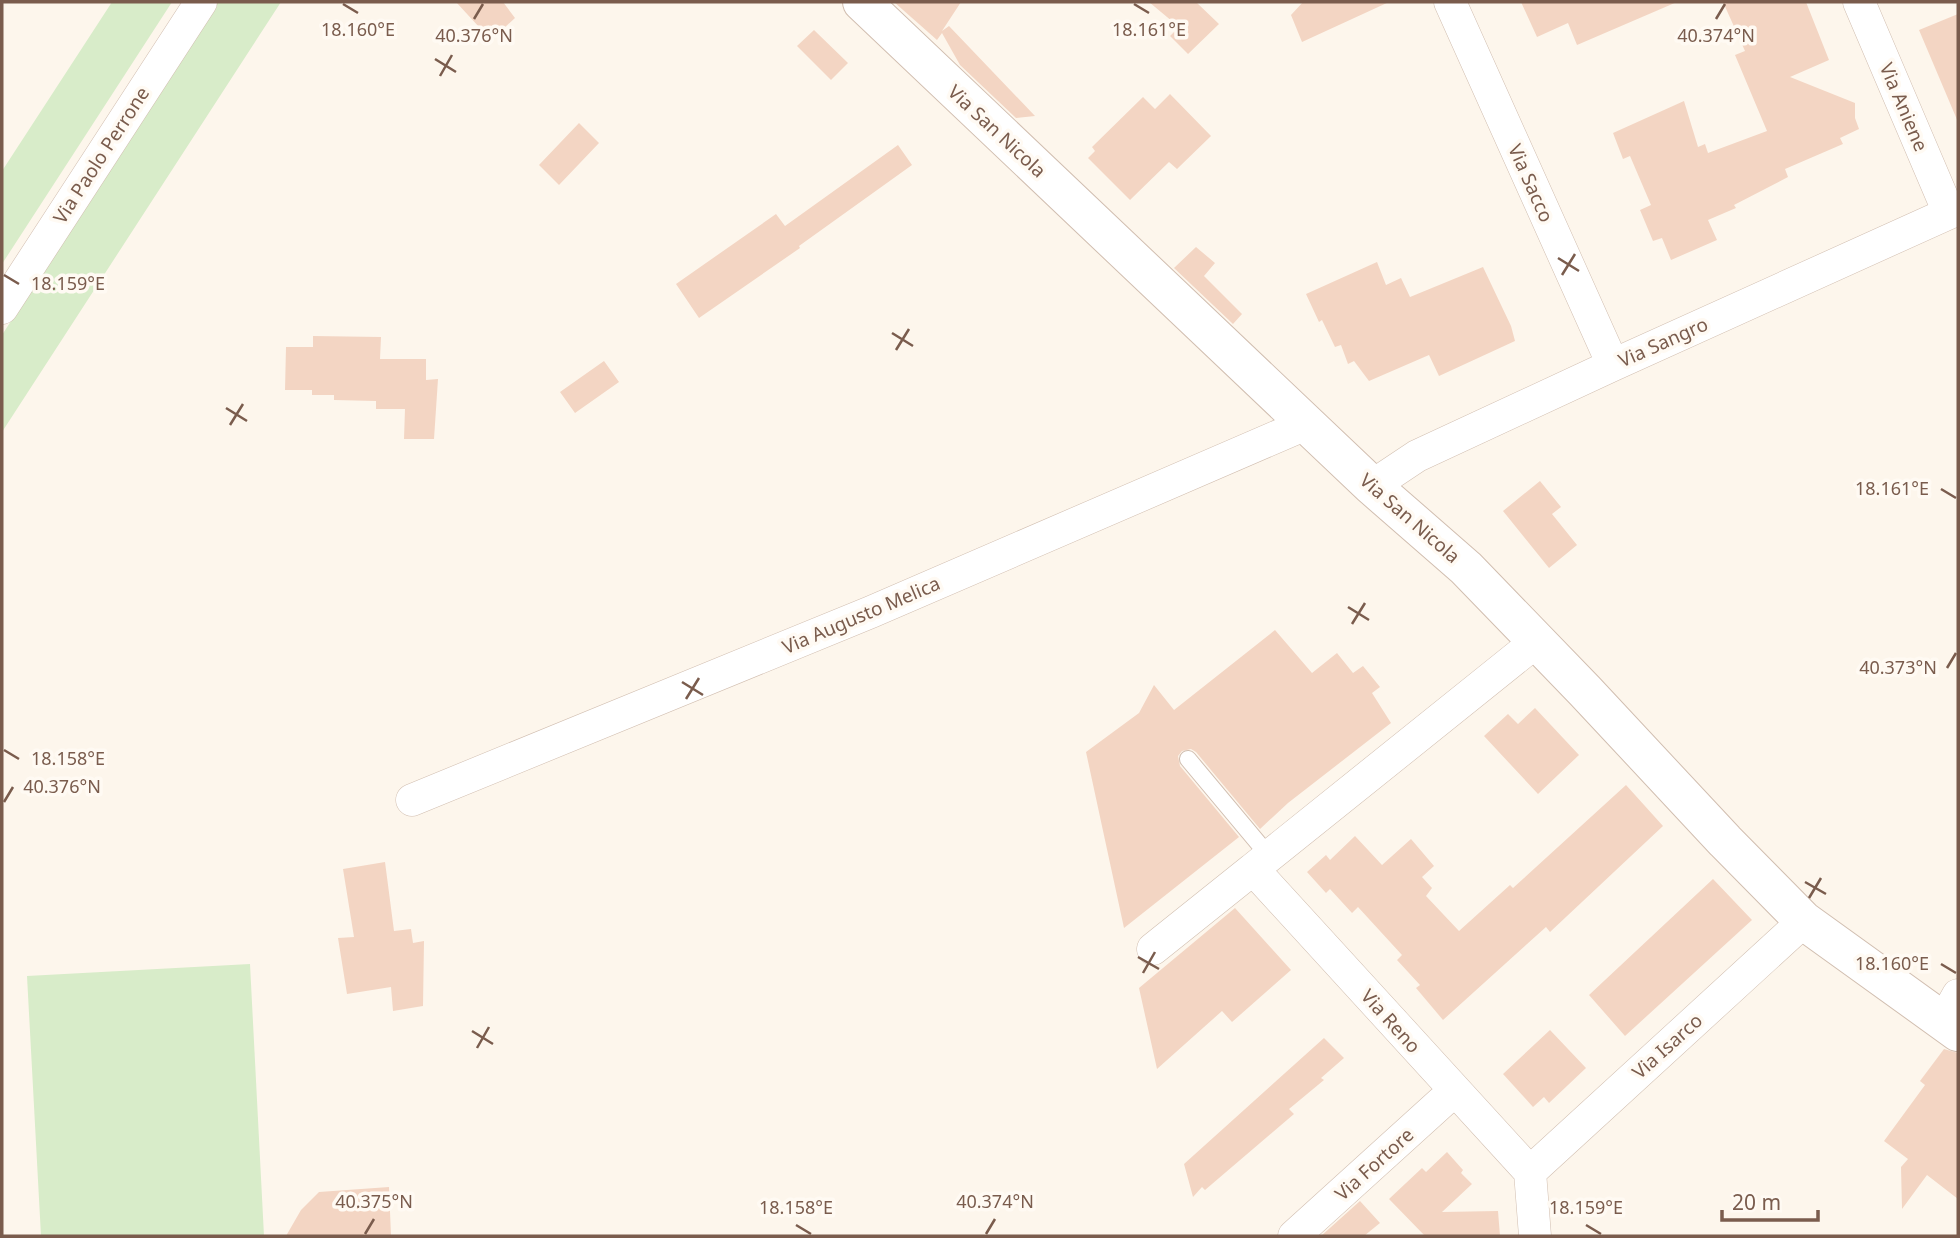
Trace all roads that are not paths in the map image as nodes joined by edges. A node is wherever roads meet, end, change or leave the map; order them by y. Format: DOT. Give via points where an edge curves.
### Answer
graph roads {
  1 [pos="201,2"];
  2 [pos="862,2"];
  3 [pos="1450,2"];
  4 [pos="1859,2"];
  5 [pos="1954,211"];
  6 [pos="2,308"];
  7 [pos="1613,365"];
  8 [pos="1306,424"];
  9 [pos="1372,486"];
  10 [pos="1537,641"];
  11 [pos="1188,759"];
  12 [pos="412,800"];
  13 [pos="1261,862"];
  14 [pos="1804,921"];
  15 [pos="1153,949"];
  16 [pos="1953,1017"];
  17 [pos="1454,1091"];
  18 [pos="1530,1172"];
  19 [pos="1294,1236"];
  20 [pos="1535,1236"];
  1 -- 6 [label="street, Via Paolo Perrone"];
  2 -- 8 [label="street, Via San Nicola"];
  3 -- 7 [label="street, Via Sacco"];
  4 -- 5 [label="street, Via Aniene"];
  5 -- 7 [label="street, Via Sangro"];
  7 -- 9 [label="street, Via Sangro" via="1417,456"];
  8 -- 9 [label="street, Via San Nicola"];
  8 -- 12 [label="street, Via Augusto Melica" via="871,612"];
  9 -- 10 [label="street, Via San Nicola" via="1466,568"];
  10 -- 13 [label="street"];
  10 -- 14 [label="street, Via San Nicola"];
  11 -- 13 [label="lane"];
  13 -- 15 [label="street"];
  13 -- 17 [label="street, Via Reno"];
  14 -- 16 [label="street, Via San Nicola"];
  14 -- 18 [label="street, Via Isarco"];
  17 -- 18 [label="street, Via Reno"];
  17 -- 19 [label="street, Via Fortore"];
  18 -- 20 [label="street"];
}
